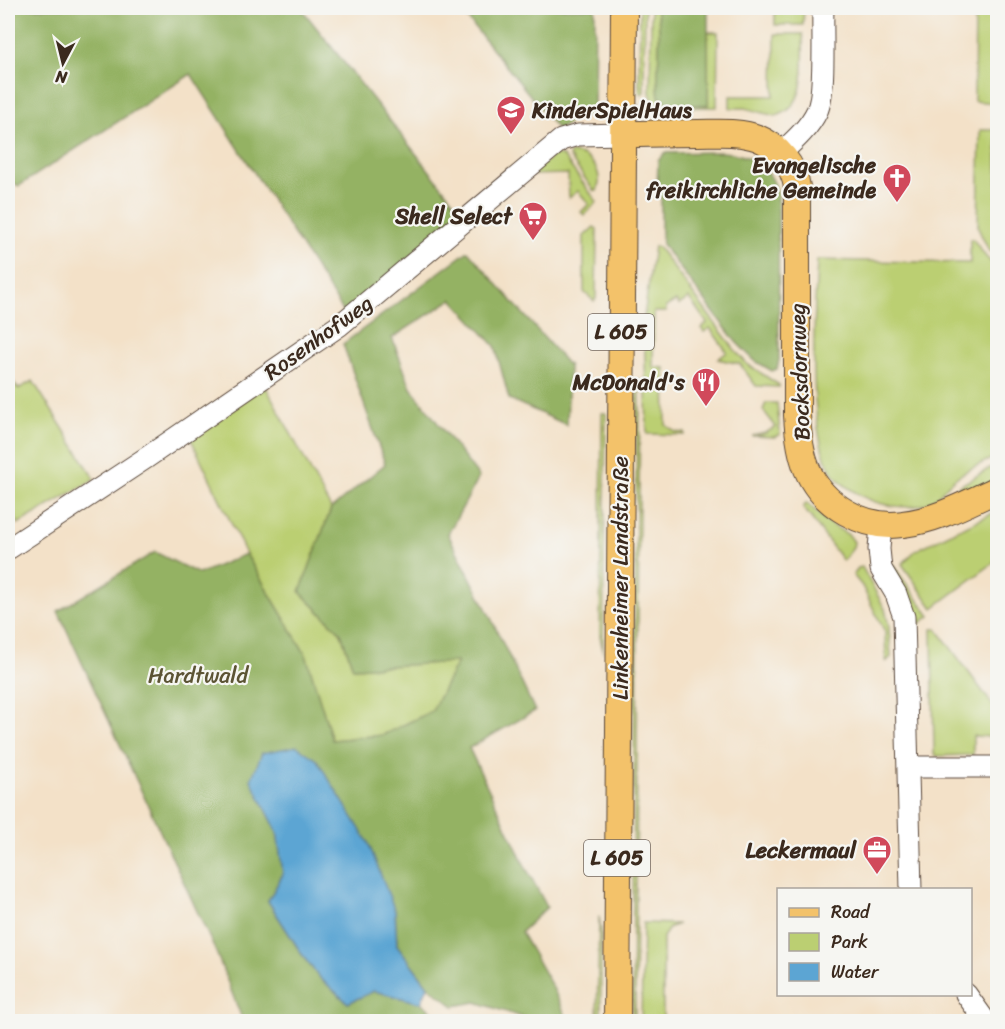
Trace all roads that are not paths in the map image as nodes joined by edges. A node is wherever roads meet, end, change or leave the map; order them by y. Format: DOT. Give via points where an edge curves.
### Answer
graph roads {
  1 [pos="624,8"];
  2 [pos="823,8"];
  3 [pos="624,134"];
  4 [pos="780,154"];
  5 [pos="998,489"];
  6 [pos="881,525"];
  7 [pos="8,549"];
  8 [pos="908,767"];
  9 [pos="998,767"];
  10 [pos="911,888"];
  11 [pos="967,996"];
  12 [pos="617,1022"];
  13 [pos="986,1022"];
  1 -- 3 [label="main road, L 605"];
  2 -- 4 [label="street" via="819,108 809,125"];
  3 -- 4 [label="main road, Bocksdornweg" via="749,135 760,138"];
  3 -- 7 [label="street, Rosenhofweg" via="588,134 561,140 340,325"];
  3 -- 12 [label="main road, Linkenheimer Landstraße / L 605"];
  4 -- 6 [label="main road, Bocksdornweg" via="790,165 797,187 797,415 802,454 819,489 833,503 860,520"];
  5 -- 6 [label="main road" via="920,521"];
  6 -- 8 [label="street" via="881,569 904,617"];
  8 -- 9 [label="street"];
  8 -- 10 [label="street"];
  11 -- 13 [label="street"];
}
